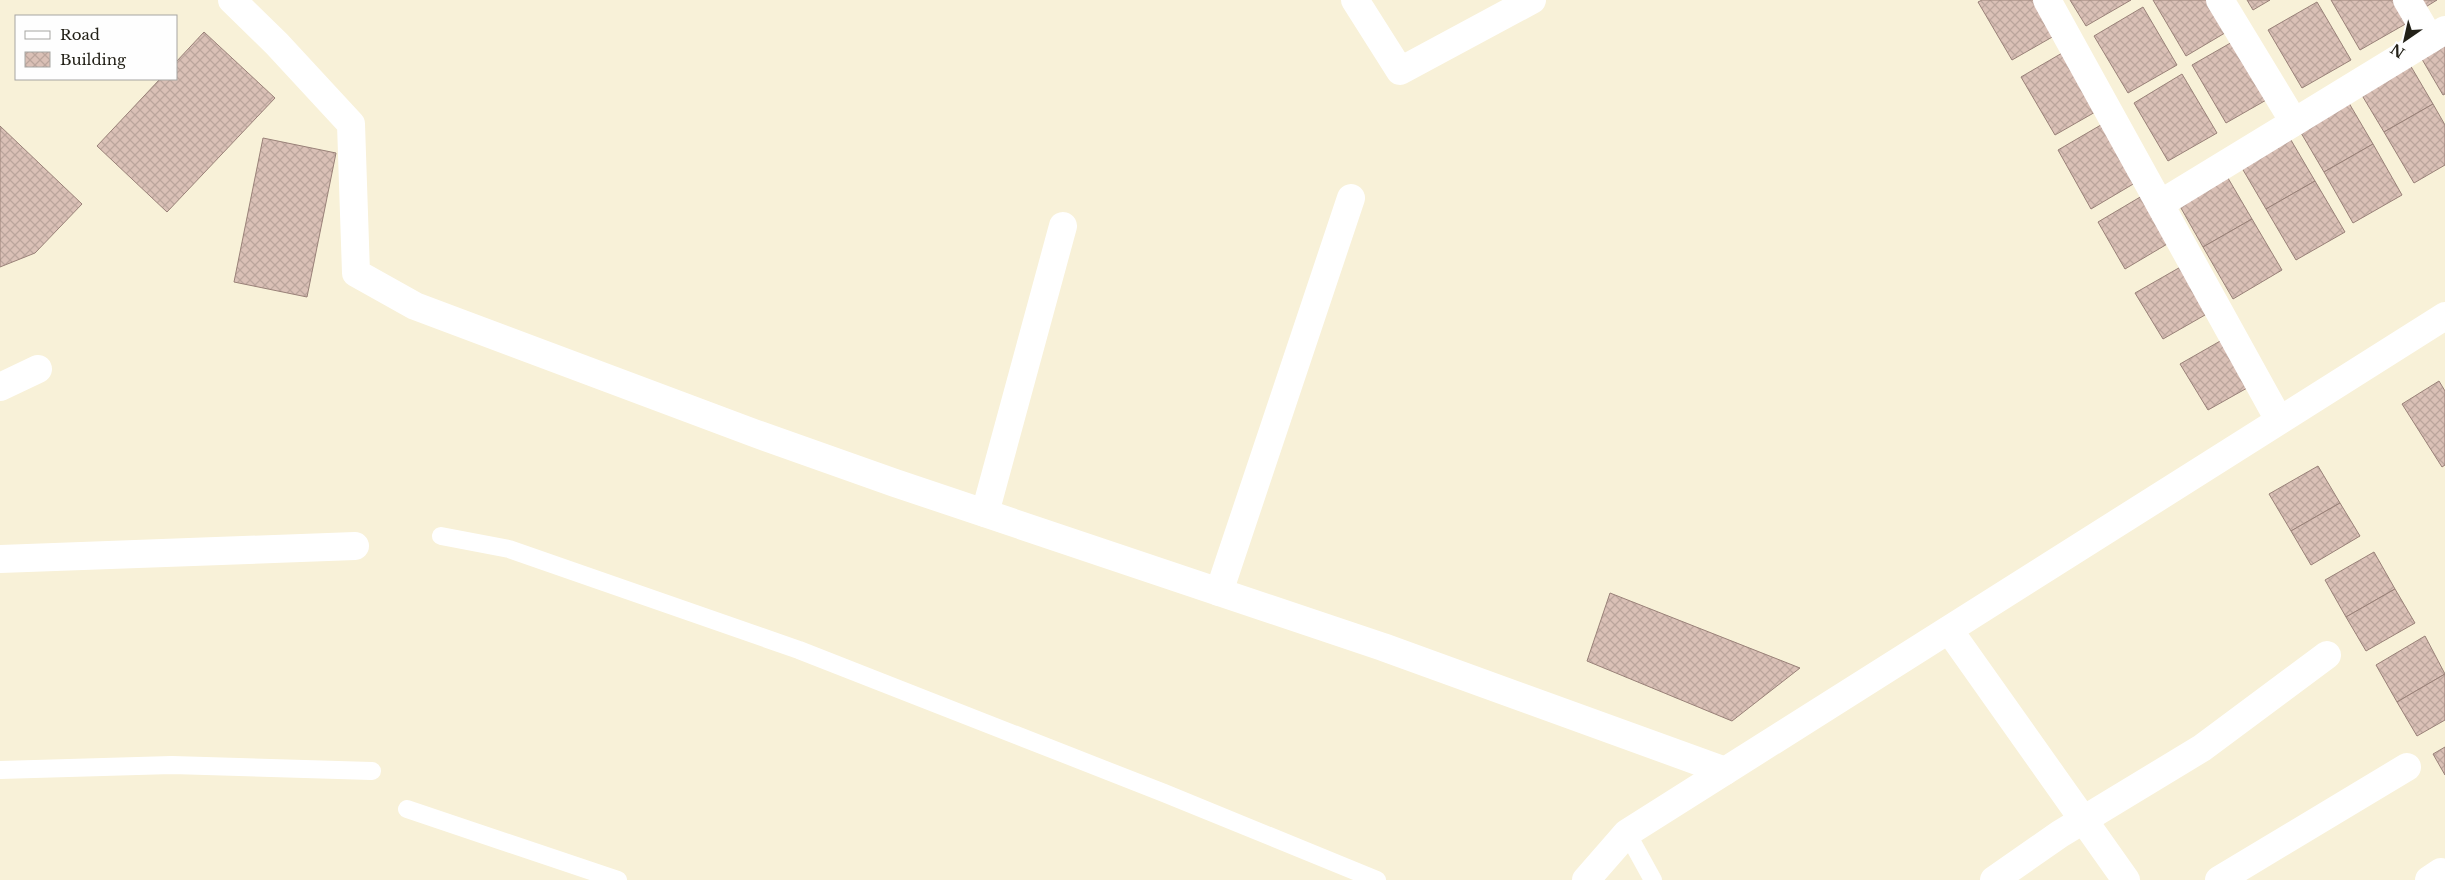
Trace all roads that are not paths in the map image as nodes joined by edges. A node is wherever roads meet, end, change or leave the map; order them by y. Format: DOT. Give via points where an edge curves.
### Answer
graph roads {
  1 [pos="232,0"];
  2 [pos="1355,0"];
  3 [pos="1532,0"];
  4 [pos="2048,0"];
  5 [pos="2220,0"];
  6 [pos="2408,0"];
  7 [pos="2438,35"];
  8 [pos="2294,122"];
  9 [pos="1351,198"];
  10 [pos="2160,204"];
  11 [pos="1063,226"];
  12 [pos="2445,316"];
  13 [pos="38,369"];
  14 [pos="0,387"];
  15 [pos="2279,420"];
  16 [pos="986,513"];
  17 [pos="441,536"];
  18 [pos="355,546"];
  19 [pos="0,559"];
  20 [pos="1219,592"];
  21 [pos="1949,630"];
  22 [pos="2327,656"];
  23 [pos="2407,767"];
  24 [pos="0,770"];
  25 [pos="372,771"];
  26 [pos="1725,771"];
  27 [pos="408,809"];
  28 [pos="2083,820"];
  29 [pos="1627,833"];
  30 [pos="618,880"];
  31 [pos="1377,880"];
  32 [pos="1586,880"];
  33 [pos="1653,880"];
  34 [pos="1994,880"];
  35 [pos="2126,880"];
  36 [pos="2219,880"];
  1 -- 16 [label="street" via="351,124 356,273 415,306 469,327 754,433"];
  2 -- 3 [label="street" via="1400,70"];
  4 -- 10 [label="street"];
  5 -- 8 [label="street"];
  6 -- 7 [label="street"];
  7 -- 8 [label="street"];
  8 -- 10 [label="street"];
  9 -- 20 [label="street"];
  10 -- 15 [label="street"];
  11 -- 16 [label="street"];
  12 -- 15 [label="street"];
  13 -- 14 [label="street"];
  15 -- 21 [label="street"];
  16 -- 20 [label="street"];
  17 -- 31 [label="lane" via="509,549 799,650"];
  18 -- 19 [label="street"];
  20 -- 26 [label="street" via="1383,647"];
  21 -- 26 [label="street"];
  21 -- 28 [label="street"];
  22 -- 28 [label="street" via="2202,748"];
  23 -- 36 [label="street"];
  24 -- 25 [label="lane" via="172,765"];
  26 -- 29 [label="street"];
  27 -- 30 [label="lane"];
  28 -- 34 [label="street"];
  28 -- 35 [label="street"];
  29 -- 32 [label="street"];
  29 -- 33 [label="lane"];
}
